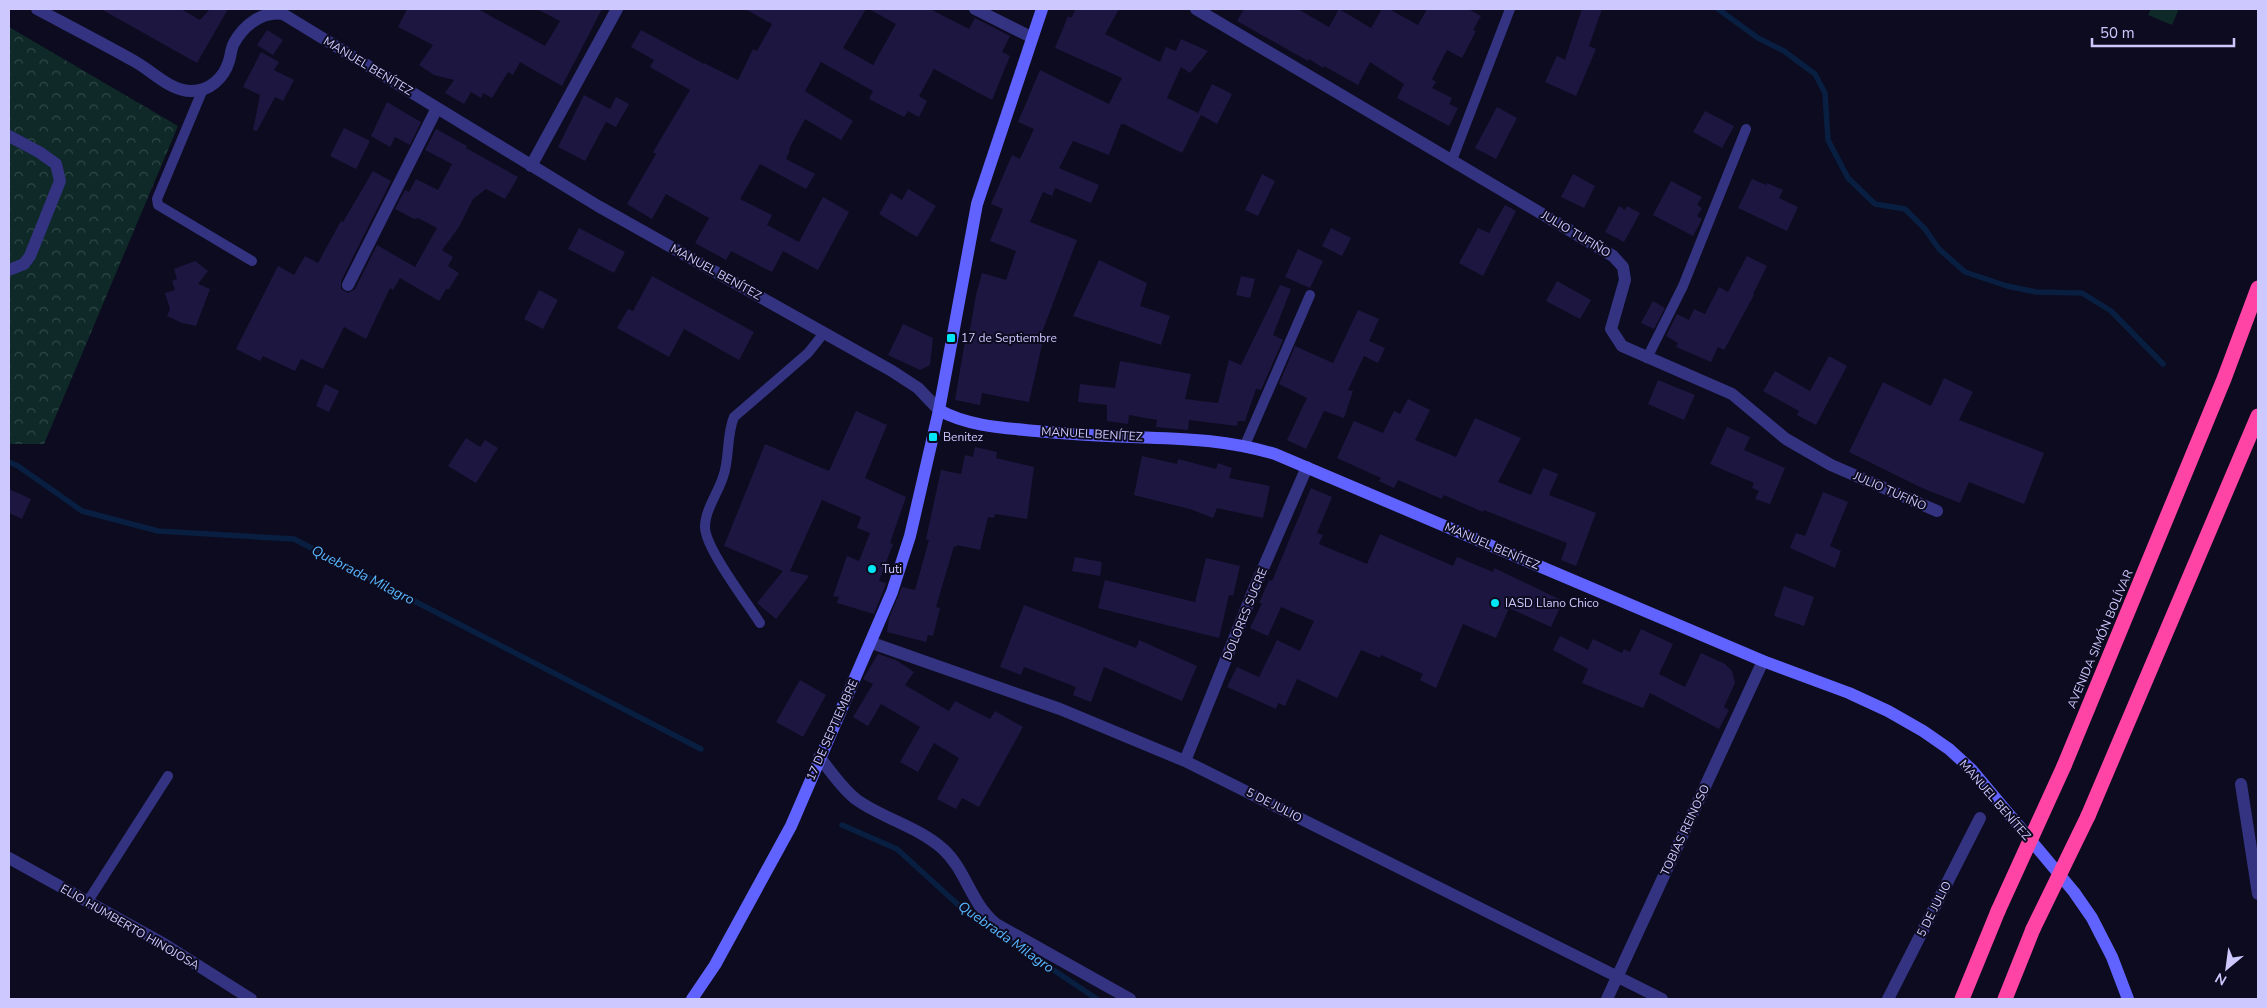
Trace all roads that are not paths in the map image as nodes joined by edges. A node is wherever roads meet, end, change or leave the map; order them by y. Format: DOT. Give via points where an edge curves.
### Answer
graph roads {
  1 [pos="37,9"];
  2 [pos="617,9"];
  3 [pos="975,9"];
  4 [pos="1042,9"];
  5 [pos="1196,9"];
  6 [pos="1510,9"];
  7 [pos="1031,37"];
  8 [pos="203,89"];
  9 [pos="437,108"];
  10 [pos="1746,129"];
  11 [pos="9,136"];
  12 [pos="1452,160"];
  13 [pos="531,166"];
  14 [pos="252,260"];
  15 [pos="9,270"];
  16 [pos="348,284"];
  17 [pos="2258,288"];
  18 [pos="1310,295"];
  19 [pos="824,333"];
  20 [pos="1647,358"];
  21 [pos="939,410"];
  22 [pos="2258,416"];
  23 [pos="1245,445"];
  24 [pos="1307,467"];
  25 [pos="1938,512"];
  26 [pos="760,623"];
  27 [pos="872,643"];
  28 [pos="1763,661"];
  29 [pos="819,757"];
  30 [pos="1185,761"];
  31 [pos="168,776"];
  32 [pos="2241,784"];
  33 [pos="1980,818"];
  34 [pos="9,858"];
  35 [pos="2258,894"];
  36 [pos="88,901"];
  37 [pos="1617,977"];
  38 [pos="251,999"];
  39 [pos="692,999"];
  40 [pos="1130,999"];
  41 [pos="1607,999"];
  42 [pos="1662,999"];
  43 [pos="1888,999"];
  44 [pos="1962,999"];
  45 [pos="2005,999"];
  46 [pos="2128,999"];
  1 -- 8 [label="street" via="177,88"];
  2 -- 13 [label="street"];
  3 -- 7 [label="street"];
  4 -- 7 [label="street, 17 DE SEPTIEMBRE"];
  5 -- 12 [label="street, JULIO TUFIÑO"];
  6 -- 12 [label="lane"];
  7 -- 21 [label="street, 17 DE SEPTIEMBRE" via="977,204"];
  8 -- 9 [label="street, MANUEL BENÍTEZ" via="224,74 234,44 246,26 272,12 283,14"];
  8 -- 14 [label="lane" via="157,198 158,206"];
  9 -- 13 [label="street, MANUEL BENÍTEZ"];
  9 -- 16 [label="street"];
  10 -- 20 [label="lane" via="1683,286"];
  11 -- 15 [label="street" via="56,164 60,181 30,256 24,264"];
  12 -- 20 [label="street, JULIO TUFIÑO" via="1613,256 1623,267 1625,280 1611,329 1622,346"];
  13 -- 19 [label="street, MANUEL BENÍTEZ"];
  17 -- 44 [label="highway, AVENIDA SIMÓN BOLÍVAR, bridge" via="2224,379 2064,766"];
  18 -- 23 [label="lane"];
  19 -- 21 [label="street, MANUEL BENÍTEZ" via="909,381"];
  19 -- 26 [label="lane" via="808,353 734,417 724,477 716,491 705,527 709,543"];
  20 -- 25 [label="street, JULIO TUFIÑO" via="1732,394 1786,440 1831,465"];
  21 -- 23 [label="street, MANUEL BENÍTEZ" via="957,419 1023,430 1088,436 1216,440"];
  21 -- 27 [label="street, 17 DE SEPTIEMBRE" via="910,536"];
  22 -- 45 [label="highway, bridge" via="2088,816 2033,929"];
  23 -- 24 [label="street, MANUEL BENÍTEZ"];
  24 -- 28 [label="street, MANUEL BENÍTEZ"];
  24 -- 30 [label="street, DOLORES SUCRE"];
  27 -- 29 [label="street, 17 DE SEPTIEMBRE"];
  27 -- 30 [label="street, 5 DE JULIO" via="1060,709"];
  28 -- 37 [label="street, TOBIAS REINOSO"];
  28 -- 46 [label="street, MANUEL BENÍTEZ" via="1888,711 1949,749 1972,770 2092,918 2112,956"];
  29 -- 39 [label="street, 17 DE SEPTIEMBRE" via="791,826 715,965"];
  29 -- 40 [label="street" via="859,801 928,838 946,852 978,906 996,924"];
  30 -- 37 [label="street, 5 DE JULIO"];
  31 -- 36 [label="lane"];
  32 -- 35 [label="street"];
  33 -- 43 [label="street, 5 DE JULIO"];
  34 -- 36 [label="street, ELIO HUMBERTO HINOJOSA"];
  36 -- 38 [label="street, ELIO HUMBERTO HINOJOSA"];
  37 -- 41 [label="street, TOBIAS REINOSO"];
  37 -- 42 [label="street, 5 DE JULIO"];
}
